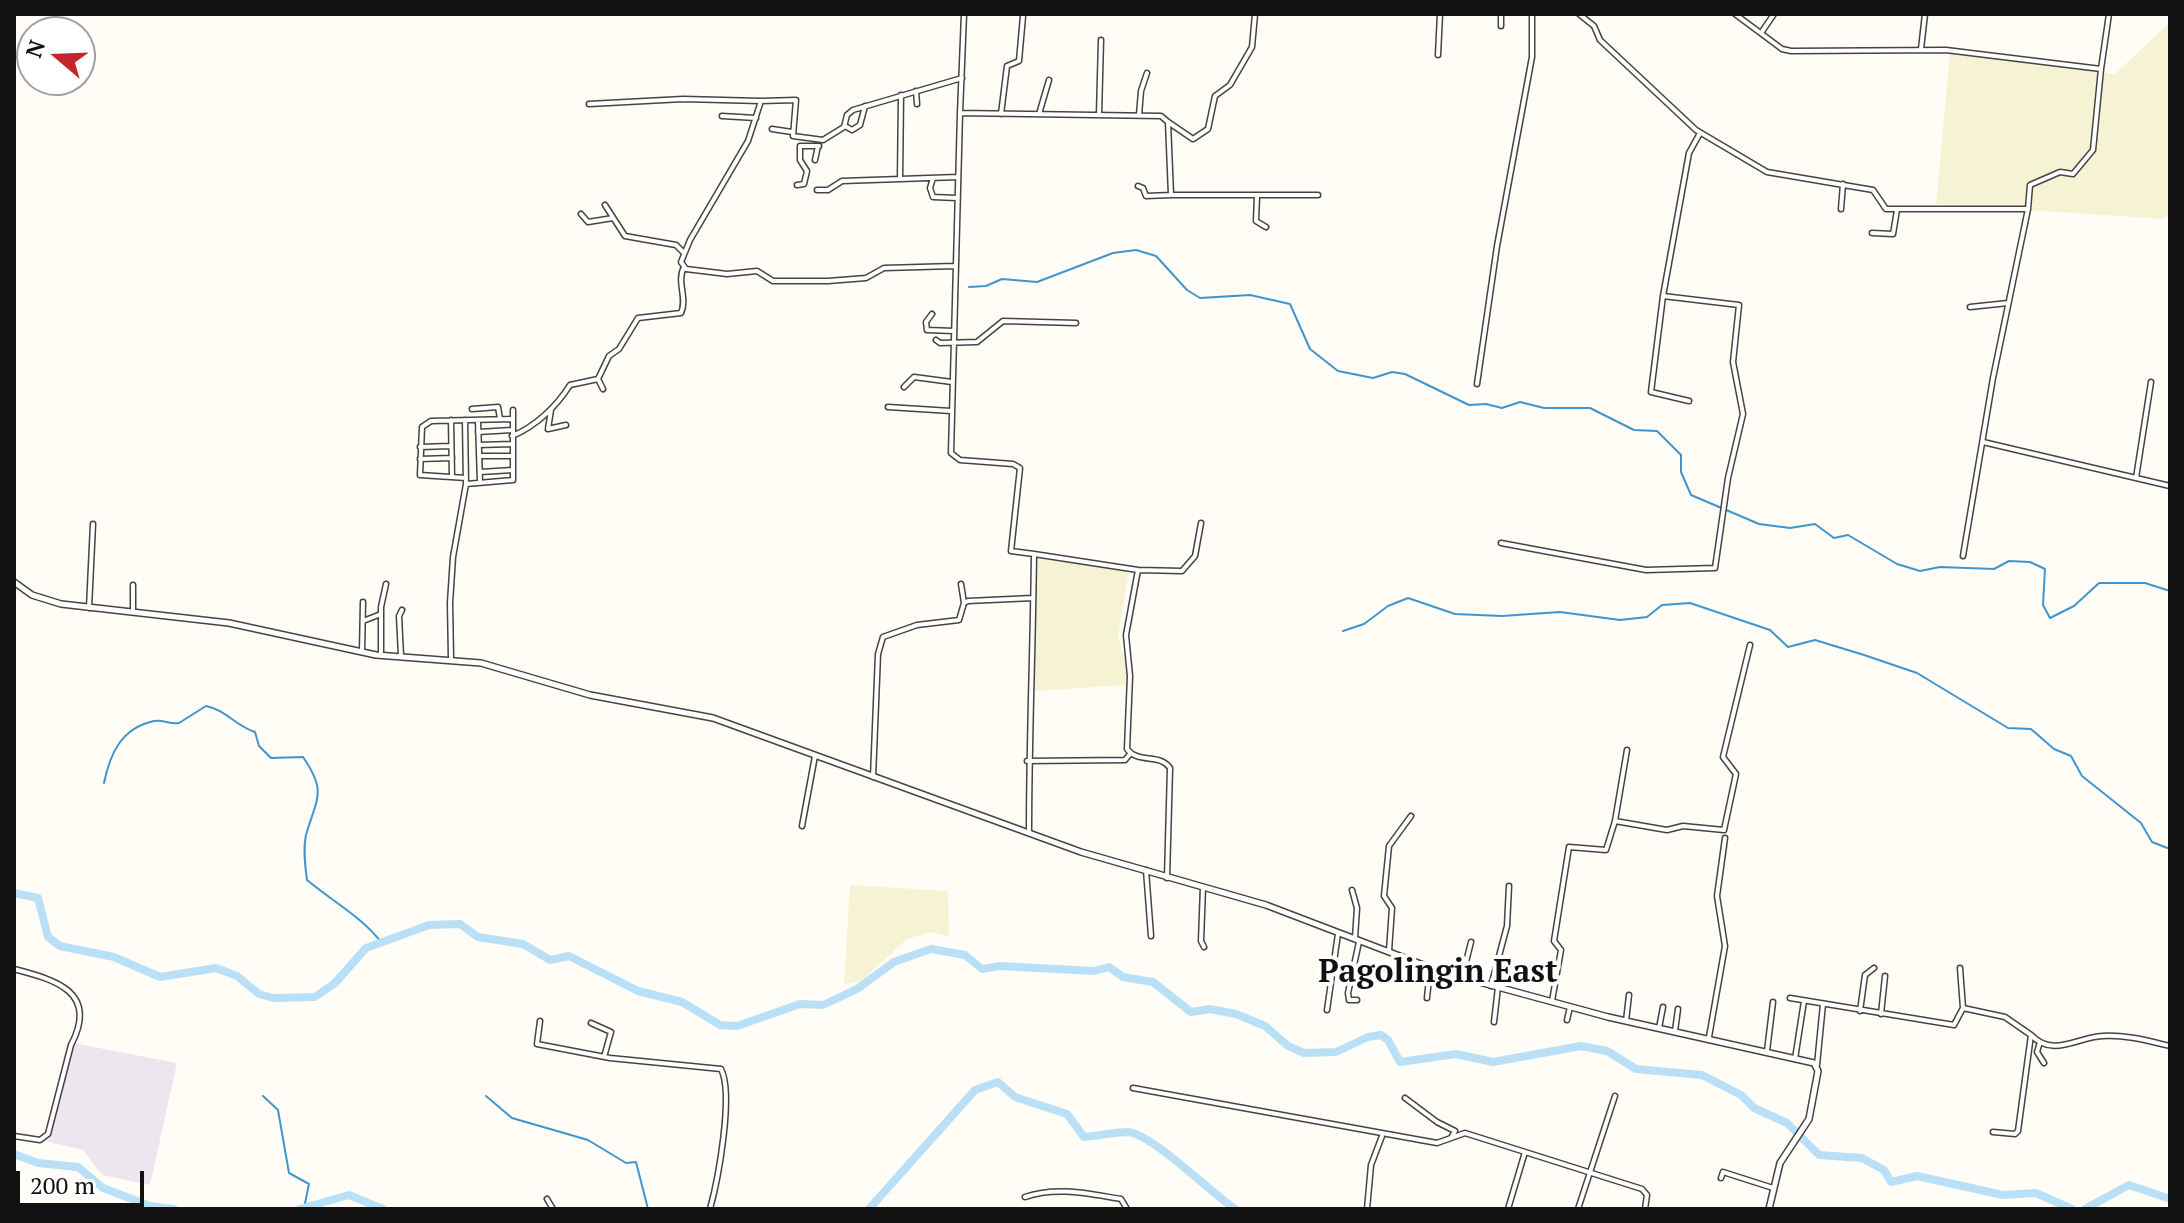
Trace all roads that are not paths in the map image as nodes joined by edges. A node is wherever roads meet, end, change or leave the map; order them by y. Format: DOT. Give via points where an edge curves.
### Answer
graph roads {
  1 [pos="964,14"];
  2 [pos="1255,14"];
  3 [pos="1440,14"];
  4 [pos="1501,14"];
  5 [pos="1532,14"];
  6 [pos="1579,14"];
  7 [pos="1735,14"];
  8 [pos="1774,14"];
  9 [pos="1925,14"];
  10 [pos="2109,14"];
  11 [pos="1023,16"];
  12 [pos="1501,26"];
  13 [pos="1761,33"];
  14 [pos="1101,40"];
  15 [pos="1921,49"];
  16 [pos="1438,55"];
  17 [pos="2101,69"];
  18 [pos="1147,73"];
  19 [pos="962,78"];
  20 [pos="1049,80"];
  21 [pos="916,91"];
  22 [pos="901,95"];
  23 [pos="761,101"];
  24 [pos="589,104"];
  25 [pos="917,104"];
  26 [pos="865,106"];
  27 [pos="960,113"];
  28 [pos="1001,114"];
  29 [pos="1039,114"];
  30 [pos="1099,115"];
  31 [pos="1139,115"];
  32 [pos="722,116"];
  33 [pos="756,118"];
  34 [pos="1168,122"];
  35 [pos="845,126"];
  36 [pos="772,129"];
  37 [pos="792,132"];
  38 [pos="1700,133"];
  39 [pos="820,143"];
  40 [pos="815,160"];
  41 [pos="958,177"];
  42 [pos="933,178"];
  43 [pos="900,179"];
  44 [pos="1843,183"];
  45 [pos="797,185"];
  46 [pos="1138,186"];
  47 [pos="817,190"];
  48 [pos="1171,195"];
  49 [pos="1318,195"];
  50 [pos="1257,196"];
  51 [pos="957,198"];
  52 [pos="605,205"];
  53 [pos="1841,209"];
  54 [pos="2028,209"];
  55 [pos="1897,210"];
  56 [pos="581,214"];
  57 [pos="613,218"];
  58 [pos="1266,227"];
  59 [pos="1872,233"];
  60 [pos="684,253"];
  61 [pos="955,266"];
  62 [pos="684,267"];
  63 [pos="1663,296"];
  64 [pos="2008,303"];
  65 [pos="1970,307"];
  66 [pos="932,314"];
  67 [pos="1076,323"];
  68 [pos="951,331"];
  69 [pos="936,340"];
  70 [pos="952,343"];
  71 [pos="598,379"];
  72 [pos="952,382"];
  73 [pos="2151,382"];
  74 [pos="1477,384"];
  75 [pos="904,387"];
  76 [pos="603,389"];
  77 [pos="1689,401"];
  78 [pos="552,407"];
  79 [pos="888,407"];
  80 [pos="472,409"];
  81 [pos="513,410"];
  82 [pos="951,411"];
  83 [pos="500,419"];
  84 [pos="511,419"];
  85 [pos="451,420"];
  86 [pos="465,420"];
  87 [pos="478,420"];
  88 [pos="566,425"];
  89 [pos="512,430"];
  90 [pos="478,432"];
  91 [pos="512,436"];
  92 [pos="1983,442"];
  93 [pos="512,444"];
  94 [pos="479,445"];
  95 [pos="451,446"];
  96 [pos="420,447"];
  97 [pos="479,456"];
  98 [pos="513,456"];
  99 [pos="452,458"];
  100 [pos="420,459"];
  101 [pos="513,470"];
  102 [pos="480,472"];
  103 [pos="452,477"];
  104 [pos="2136,478"];
  105 [pos="466,481"];
  106 [pos="480,482"];
  107 [pos="2170,486"];
  108 [pos="1201,523"];
  109 [pos="93,524"];
  110 [pos="1501,543"];
  111 [pos="1034,554"];
  112 [pos="1963,556"];
  113 [pos="1138,570"];
  114 [pos="14,582"];
  115 [pos="386,584"];
  116 [pos="961,584"];
  117 [pos="133,585"];
  118 [pos="1033,598"];
  119 [pos="363,602"];
  120 [pos="964,603"];
  121 [pos="89,608"];
  122 [pos="402,610"];
  123 [pos="133,612"];
  124 [pos="381,614"];
  125 [pos="363,621"];
  126 [pos="1750,645"];
  127 [pos="362,652"];
  128 [pos="381,655"];
  129 [pos="401,656"];
  130 [pos="451,658"];
  131 [pos="1627,750"];
  132 [pos="1130,754"];
  133 [pos="815,756"];
  134 [pos="1027,761"];
  135 [pos="873,777"];
  136 [pos="1411,816"];
  137 [pos="1615,821"];
  138 [pos="802,826"];
  139 [pos="1029,833"];
  140 [pos="1725,838"];
  141 [pos="1146,870"];
  142 [pos="1167,878"];
  143 [pos="1203,886"];
  144 [pos="1509,886"];
  145 [pos="1352,890"];
  146 [pos="1338,934"];
  147 [pos="1151,936"];
  148 [pos="1357,941"];
  149 [pos="1471,942"];
  150 [pos="1204,947"];
  151 [pos="1389,954"];
  152 [pos="1874,968"];
  153 [pos="1960,968"];
  154 [pos="14,969"];
  155 [pos="1430,969"];
  156 [pos="1885,976"];
  157 [pos="1462,978"];
  158 [pos="1494,986"];
  159 [pos="1629,995"];
  160 [pos="1427,998"];
  161 [pos="1790,998"];
  162 [pos="1357,1000"];
  163 [pos="1552,1001"];
  164 [pos="1804,1001"];
  165 [pos="1773,1002"];
  166 [pos="1823,1004"];
  167 [pos="1570,1006"];
  168 [pos="1663,1007"];
  169 [pos="1963,1008"];
  170 [pos="1678,1009"];
  171 [pos="1327,1010"];
  172 [pos="1860,1011"];
  173 [pos="1881,1014"];
  174 [pos="1567,1020"];
  175 [pos="540,1021"];
  176 [pos="1626,1021"];
  177 [pos="1494,1022"];
  178 [pos="591,1023"];
  179 [pos="1659,1028"];
  180 [pos="1675,1031"];
  181 [pos="2031,1035"];
  182 [pos="1709,1037"];
  183 [pos="2040,1042"];
  184 [pos="2170,1046"];
  185 [pos="1767,1051"];
  186 [pos="604,1057"];
  187 [pos="1795,1059"];
  188 [pos="2044,1063"];
  189 [pos="1817,1065"];
  190 [pos="1133,1088"];
  191 [pos="1615,1096"];
  192 [pos="1405,1098"];
  193 [pos="1993,1132"];
  194 [pos="14,1136"];
  195 [pos="1382,1136"];
  196 [pos="1452,1136"];
  197 [pos="1525,1152"];
  198 [pos="1591,1173"];
  199 [pos="1721,1178"];
  200 [pos="1773,1188"];
  201 [pos="1025,1197"];
  202 [pos="547,1199"];
  203 [pos="1369,1208"];
  204 [pos="553,1209"];
  205 [pos="710,1209"];
  206 [pos="1127,1209"];
  207 [pos="1508,1209"];
  208 [pos="1578,1209"];
  209 [pos="1645,1209"];
  210 [pos="1769,1209"];
  1 -- 19 [label="street"];
  2 -- 34 [label="street" via="1252,47 1230,85 1215,96 1208,129 1193,139"];
  3 -- 16 [label="street"];
  4 -- 12 [label="street"];
  5 -- 74 [label="street" via="1532,57"];
  6 -- 38 [label="street"];
  7 -- 13 [label="street"];
  8 -- 13 [label="street"];
  9 -- 15 [label="street"];
  10 -- 17 [label="street"];
  11 -- 28 [label="street" via="1019,61 1007,66"];
  13 -- 15 [label="street" via="1791,51"];
  14 -- 30 [label="street"];
  15 -- 17 [label="street"];
  17 -- 54 [label="street" via="2093,150 2073,174 2060,172 2030,185"];
  18 -- 31 [label="street"];
  19 -- 21 [label="street"];
  19 -- 27 [label="street"];
  20 -- 29 [label="street"];
  21 -- 22 [label="street"];
  21 -- 25 [label="street"];
  22 -- 26 [label="street"];
  22 -- 43 [label="street"];
  23 -- 24 [label="street"];
  23 -- 33 [label="street"];
  23 -- 37 [label="street" via="796,100"];
  26 -- 35 [label="street" via="848,113"];
  26 -- 35 [label="street" via="860,125 852,130"];
  27 -- 28 [label="street"];
  27 -- 41 [label="street"];
  28 -- 29 [label="street"];
  29 -- 30 [label="street"];
  30 -- 31 [label="street"];
  31 -- 34 [label="street" via="1161,116"];
  32 -- 33 [label="street"];
  33 -- 60 [label="street"];
  34 -- 48 [label="street"];
  35 -- 39 [label="street"];
  36 -- 37 [label="street"];
  37 -- 39 [label="street" via="795,138"];
  38 -- 44 [label="street" via="1781,177"];
  38 -- 63 [label="street" via="1689,153"];
  39 -- 40 [label="street"];
  39 -- 45 [label="street" via="800,146 807,171 804,184"];
  41 -- 42 [label="street"];
  41 -- 51 [label="street"];
  42 -- 43 [label="street"];
  42 -- 51 [label="street" via="933,197"];
  43 -- 47 [label="street" via="842,181"];
  44 -- 53 [label="street"];
  44 -- 55 [label="street" via="1873,190 1883,208"];
  46 -- 48 [label="street" via="1146,196"];
  48 -- 50 [label="street"];
  49 -- 50 [label="street"];
  50 -- 58 [label="street" via="1256,219"];
  51 -- 61 [label="street"];
  52 -- 57 [label="street"];
  54 -- 55 [label="street"];
  54 -- 64 [label="street"];
  55 -- 59 [label="street" via="1893,234"];
  56 -- 57 [label="street" via="588,222"];
  57 -- 60 [label="street" via="625,236 676,245"];
  60 -- 62 [label="street"];
  61 -- 62 [label="street" via="898,266 866,278 828,281 773,281 757,271 727,274"];
  61 -- 68 [label="street"];
  62 -- 71 [label="street" via="681,313 638,318"];
  63 -- 77 [label="street" via="1651,392"];
  63 -- 110 [label="street" via="1739,305 1733,362 1743,414 1713,570 1646,570"];
  64 -- 65 [label="street"];
  64 -- 92 [label="street"];
  66 -- 68 [label="street" via="927,330"];
  67 -- 70 [label="street" via="1003,321 977,342"];
  68 -- 70 [label="street"];
  69 -- 70 [label="street"];
  70 -- 72 [label="street"];
  71 -- 76 [label="street"];
  71 -- 78 [label="street" via="570,385"];
  72 -- 75 [label="street" via="914,377"];
  72 -- 82 [label="street"];
  73 -- 104 [label="street"];
  78 -- 88 [label="street" via="547,428"];
  78 -- 91 [label="street"];
  79 -- 82 [label="street"];
  80 -- 83 [label="street" via="498,407"];
  81 -- 84 [label="street"];
  82 -- 111 [label="street" via="954,458 1020,468 1011,551"];
  83 -- 84 [label="street"];
  83 -- 87 [label="street"];
  84 -- 89 [label="street"];
  85 -- 86 [label="street"];
  85 -- 95 [label="street"];
  85 -- 96 [label="street" via="422,427"];
  86 -- 87 [label="street"];
  86 -- 105 [label="street"];
  87 -- 90 [label="street"];
  89 -- 90 [label="street"];
  89 -- 91 [label="street"];
  90 -- 94 [label="street"];
  91 -- 93 [label="street"];
  92 -- 104 [label="street"];
  92 -- 112 [label="street"];
  93 -- 94 [label="street"];
  93 -- 98 [label="street"];
  94 -- 97 [label="street"];
  95 -- 96 [label="street"];
  95 -- 99 [label="street"];
  96 -- 100 [label="street"];
  97 -- 98 [label="street"];
  97 -- 102 [label="street"];
  98 -- 101 [label="street"];
  99 -- 100 [label="street"];
  99 -- 103 [label="street"];
  100 -- 103 [label="street" via="421,475"];
  101 -- 102 [label="street"];
  101 -- 106 [label="street" via="513,480"];
  102 -- 106 [label="street"];
  103 -- 105 [label="street"];
  104 -- 107 [label="street"];
  105 -- 106 [label="street"];
  105 -- 130 [label="street" via="453,557"];
  108 -- 113 [label="street" via="1195,556 1182,571"];
  109 -- 121 [label="street"];
  111 -- 113 [label="street"];
  111 -- 118 [label="street"];
  113 -- 132 [label="street" via="1126,635"];
  114 -- 121 [label="street" via="42,599"];
  115 -- 124 [label="street"];
  116 -- 120 [label="street"];
  117 -- 123 [label="street"];
  118 -- 120 [label="street"];
  118 -- 134 [label="street"];
  119 -- 125 [label="street"];
  120 -- 135 [label="street" via="959,620 917,625 881,639"];
  121 -- 123 [label="street"];
  122 -- 129 [label="street"];
  123 -- 127 [label="street" via="229,623"];
  124 -- 125 [label="street"];
  124 -- 128 [label="street"];
  125 -- 127 [label="street"];
  126 -- 137 [label="street" via="1723,757 1736,774 1724,830 1667,830"];
  127 -- 128 [label="street"];
  128 -- 129 [label="street"];
  129 -- 130 [label="street"];
  130 -- 133 [label="street" via="590,695 713,718"];
  131 -- 137 [label="street"];
  132 -- 134 [label="street" via="1125,760"];
  132 -- 142 [label="street" via="1162,760 1170,768"];
  133 -- 135 [label="street"];
  133 -- 138 [label="street"];
  134 -- 139 [label="street"];
  135 -- 139 [label="street"];
  136 -- 151 [label="street" via="1389,846 1384,896 1392,908"];
  137 -- 163 [label="street" via="1606,850 1569,847 1554,941 1561,950"];
  139 -- 141 [label="street"];
  140 -- 182 [label="street" via="1717,896 1725,946"];
  141 -- 142 [label="street"];
  141 -- 147 [label="street"];
  142 -- 143 [label="street"];
  143 -- 146 [label="street"];
  143 -- 150 [label="street"];
  144 -- 158 [label="street"];
  145 -- 148 [label="street"];
  146 -- 148 [label="street"];
  146 -- 171 [label="street"];
  148 -- 151 [label="street"];
  148 -- 162 [label="street" via="1348,993 1349,1000"];
  149 -- 157 [label="street"];
  151 -- 155 [label="street"];
  152 -- 172 [label="street" via="1865,975"];
  153 -- 169 [label="street"];
  154 -- 194 [label="street" via="61,983 80,1011 48,1134 40,1140"];
  155 -- 157 [label="street"];
  155 -- 160 [label="street"];
  156 -- 173 [label="street"];
  157 -- 158 [label="street"];
  158 -- 163 [label="street"];
  158 -- 177 [label="street"];
  159 -- 176 [label="street"];
  161 -- 164 [label="street"];
  163 -- 167 [label="street"];
  164 -- 166 [label="street"];
  164 -- 187 [label="street"];
  165 -- 185 [label="street"];
  166 -- 172 [label="street"];
  166 -- 189 [label="street"];
  167 -- 174 [label="street"];
  167 -- 176 [label="street"];
  168 -- 179 [label="street"];
  169 -- 173 [label="street" via="1954,1025"];
  169 -- 181 [label="street" via="2005,1017"];
  170 -- 180 [label="street"];
  172 -- 173 [label="street"];
  175 -- 186 [label="street" via="536,1043"];
  176 -- 179 [label="street"];
  178 -- 186 [label="street" via="611,1032"];
  179 -- 180 [label="street"];
  180 -- 182 [label="street"];
  181 -- 183 [label="street"];
  181 -- 193 [label="street" via="2018,1131"];
  182 -- 185 [label="street"];
  183 -- 184 [label="street" via="2071,1045 2104,1035"];
  183 -- 188 [label="street" via="2037,1052"];
  185 -- 187 [label="street"];
  186 -- 205 [label="street" via="722,1071 723,1150"];
  187 -- 189 [label="street"];
  189 -- 200 [label="street" via="1806,1128 1780,1163"];
  190 -- 195 [label="street"];
  191 -- 198 [label="street"];
  192 -- 196 [label="street" via="1455,1131"];
  195 -- 196 [label="street" via="1437,1143"];
  195 -- 203 [label="street" via="1371,1165"];
  196 -- 197 [label="street" via="1465,1133"];
  197 -- 198 [label="street"];
  197 -- 207 [label="street"];
  198 -- 208 [label="street"];
  198 -- 209 [label="street" via="1642,1189 1647,1195"];
  199 -- 200 [label="street" via="1723,1172"];
  200 -- 210 [label="street"];
  201 -- 206 [label="street" via="1072,1191 1121,1199"];
  202 -- 204 [label="street"];
}
